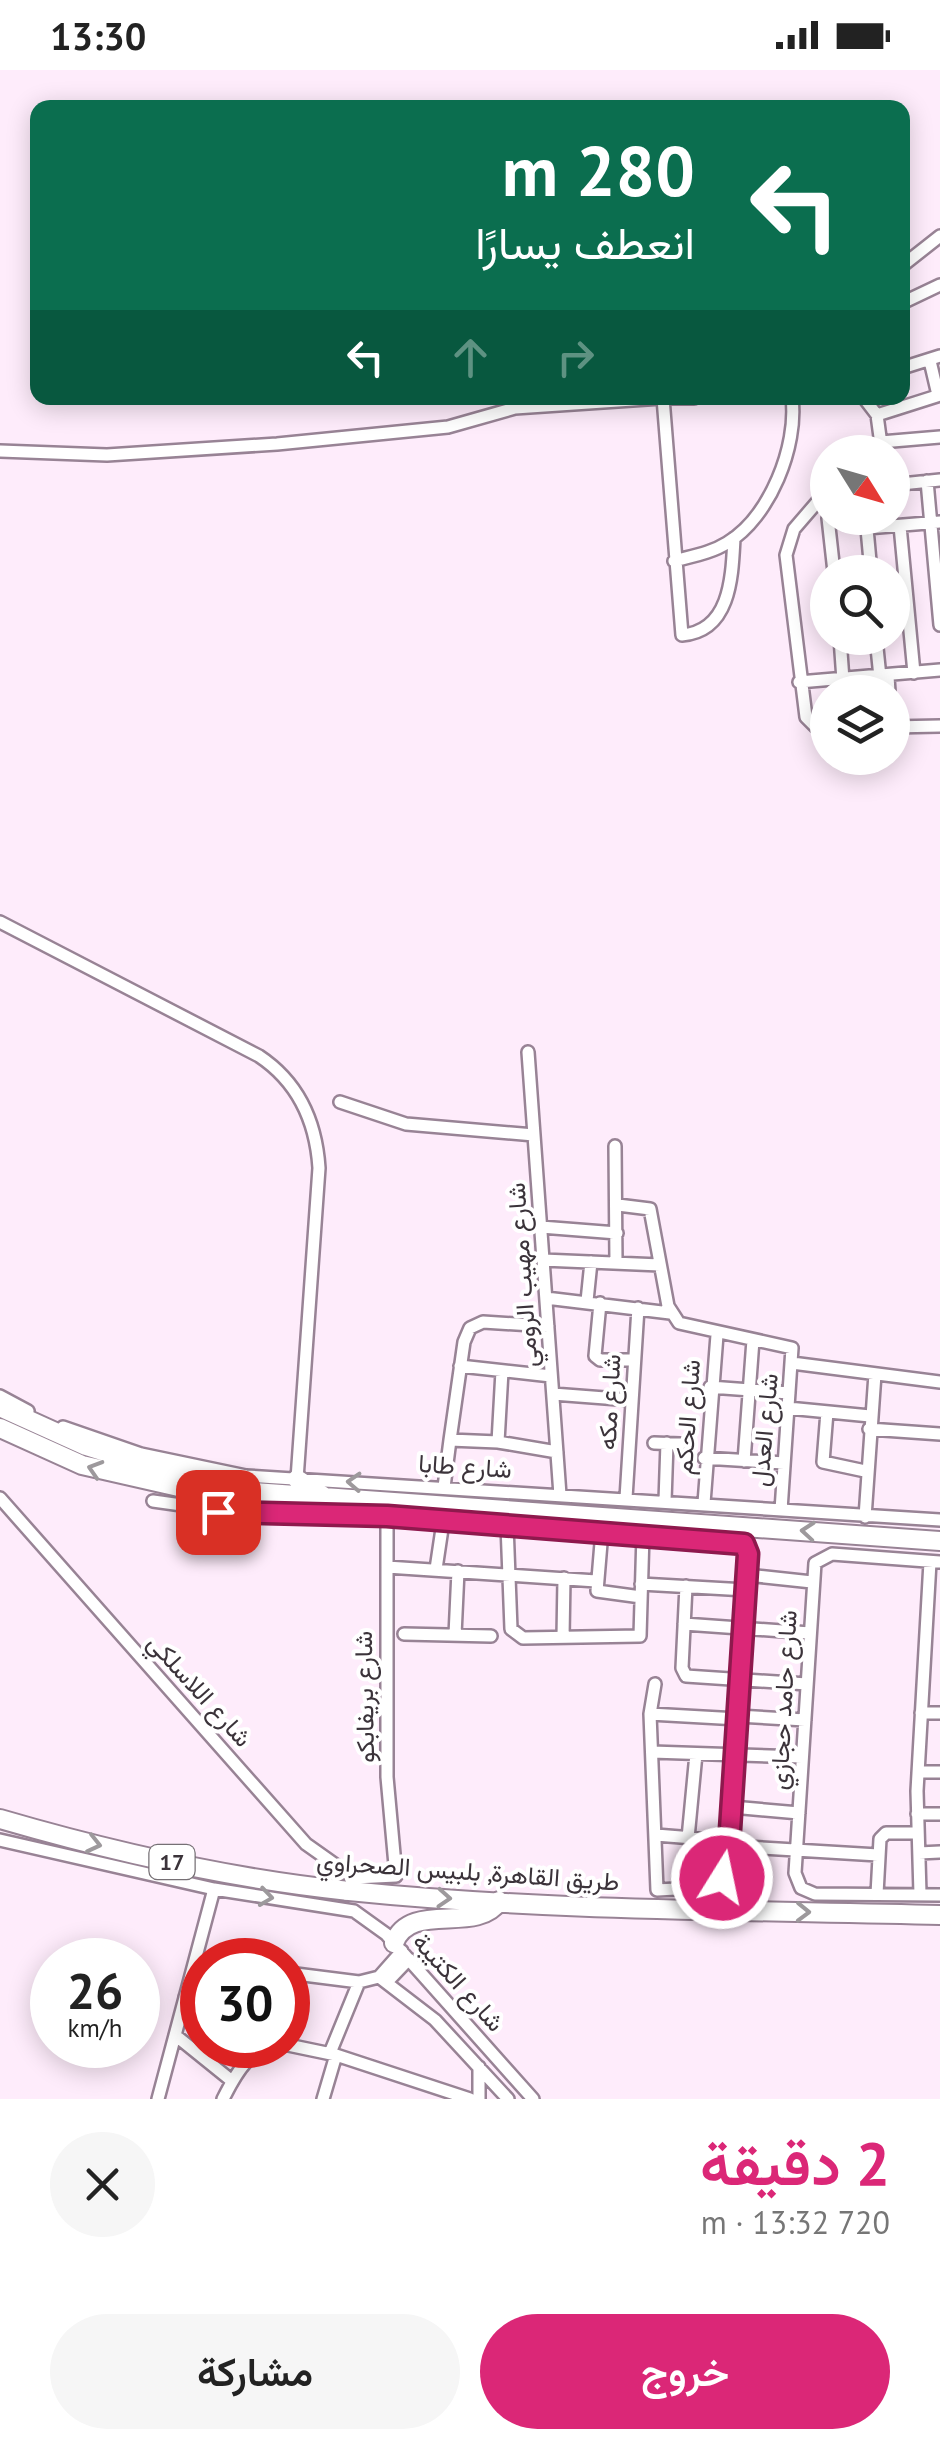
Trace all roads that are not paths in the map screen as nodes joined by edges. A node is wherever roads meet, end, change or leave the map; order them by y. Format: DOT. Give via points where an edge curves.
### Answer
graph roads {
  1 [pos="940,236"];
  2 [pos="910,260"];
  3 [pos="940,285"];
  4 [pos="910,299"];
  5 [pos="935,358"];
  6 [pos="910,366"];
  7 [pos="939,395"];
  8 [pos="910,404"];
  9 [pos="607,405"];
  10 [pos="665,405"];
  11 [pos="791,405"];
  12 [pos="870,405"];
  13 [pos="906,405"];
  14 [pos="877,414"];
  15 [pos="880,435"];
  16 [pos="940,437"];
  17 [pos="910,442"];
  18 [pos="0,451"];
  19 [pos="933,480"];
  20 [pos="810,511"];
  21 [pos="935,522"];
  22 [pos="910,525"];
  23 [pos="901,535"];
  24 [pos="734,538"];
  25 [pos="674,561"];
  26 [pos="940,625"];
  27 [pos="940,670"];
  28 [pos="914,673"];
  29 [pos="899,675"];
  30 [pos="799,682"];
  31 [pos="810,682"];
  32 [pos="810,720"];
  33 [pos="940,726"];
  34 [pos="910,727"];
  35 [pos="0,922"];
  36 [pos="528,1052"];
  37 [pos="340,1102"];
  38 [pos="534,1134"];
  39 [pos="615,1146"];
  40 [pos="618,1206"];
  41 [pos="541,1227"];
  42 [pos="616,1233"];
  43 [pos="543,1260"];
  44 [pos="590,1262"];
  45 [pos="616,1263"];
  46 [pos="660,1265"];
  47 [pos="546,1298"];
  48 [pos="593,1302"];
  49 [pos="638,1308"];
  50 [pos="670,1312"];
  51 [pos="548,1326"];
  52 [pos="717,1335"];
  53 [pos="753,1340"];
  54 [pos="793,1359"];
  55 [pos="634,1360"];
  56 [pos="460,1366"];
  57 [pos="502,1371"];
  58 [pos="875,1374"];
  59 [pos="551,1376"];
  60 [pos="940,1382"];
  61 [pos="710,1387"];
  62 [pos="748,1390"];
  63 [pos="789,1393"];
  64 [pos="552,1394"];
  65 [pos="0,1396"];
  66 [pos="631,1400"];
  67 [pos="0,1408"];
  68 [pos="788,1408"];
  69 [pos="827,1412"];
  70 [pos="870,1423"];
  71 [pos="0,1428"];
  72 [pos="940,1434"];
  73 [pos="450,1440"];
  74 [pos="498,1442"];
  75 [pos="667,1443"];
  76 [pos="557,1452"];
  77 [pos="704,1458"];
  78 [pos="744,1460"];
  79 [pos="784,1463"];
  80 [pos="865,1472"];
  81 [pos="298,1479"];
  82 [pos="444,1486"];
  83 [pos="225,1490"];
  84 [pos="560,1495"];
  85 [pos="325,1497"];
  86 [pos="0,1498"];
  87 [pos="626,1498"];
  88 [pos="153,1501"];
  89 [pos="664,1501"];
  90 [pos="704,1504"];
  91 [pos="780,1510"];
  92 [pos="416,1511"];
  93 [pos="387,1516"];
  94 [pos="865,1517"];
  95 [pos="940,1520"];
  96 [pos="443,1522"];
  97 [pos="507,1525"];
  98 [pos="675,1528"];
  99 [pos="602,1532"];
  100 [pos="643,1534"];
  101 [pos="844,1534"];
  102 [pos="940,1541"];
  103 [pos="843,1555"];
  104 [pos="935,1562"];
  105 [pos="387,1567"];
  106 [pos="436,1569"];
  107 [pos="458,1571"];
  108 [pos="508,1574"];
  109 [pos="746,1575"];
  110 [pos="564,1578"];
  111 [pos="596,1581"];
  112 [pos="812,1582"];
  113 [pos="686,1586"];
  114 [pos="641,1590"];
  115 [pos="746,1590"];
  116 [pos="933,1598"];
  117 [pos="684,1624"];
  118 [pos="744,1628"];
  119 [pos="810,1633"];
  120 [pos="404,1634"];
  121 [pos="455,1635"];
  122 [pos="491,1636"];
  123 [pos="562,1637"];
  124 [pos="923,1672"];
  125 [pos="940,1672"];
  126 [pos="740,1680"];
  127 [pos="656,1684"];
  128 [pos="807,1684"];
  129 [pos="921,1712"];
  130 [pos="650,1714"];
  131 [pos="940,1714"];
  132 [pos="738,1717"];
  133 [pos="805,1720"];
  134 [pos="652,1752"];
  135 [pos="696,1754"];
  136 [pos="735,1755"];
  137 [pos="802,1757"];
  138 [pos="918,1772"];
  139 [pos="940,1772"];
  140 [pos="732,1807"];
  141 [pos="799,1814"];
  142 [pos="917,1814"];
  143 [pos="940,1814"];
  144 [pos="1,1819"];
  145 [pos="918,1833"];
  146 [pos="656,1835"];
  147 [pos="688,1838"];
  148 [pos="0,1840"];
  149 [pos="729,1844"];
  150 [pos="797,1850"];
  151 [pos="919,1852"];
  152 [pos="940,1852"];
  153 [pos="878,1855"];
  154 [pos="214,1889"];
  155 [pos="665,1890"];
  156 [pos="348,1892"];
  157 [pos="877,1894"];
  158 [pos="920,1894"];
  159 [pos="940,1895"];
  160 [pos="499,1901"];
  161 [pos="672,1910"];
  162 [pos="940,1915"];
  163 [pos="201,1938"];
  164 [pos="402,1951"];
  165 [pos="310,1975"];
  166 [pos="383,1980"];
  167 [pos="358,1982"];
  168 [pos="180,2016"];
  169 [pos="175,2035"];
  170 [pos="310,2050"];
  171 [pos="333,2054"];
  172 [pos="479,2067"];
  173 [pos="243,2068"];
  174 [pos="232,2081"];
  175 [pos="158,2099"];
  176 [pos="223,2099"];
  177 [pos="323,2099"];
  178 [pos="470,2099"];
  179 [pos="479,2099"];
  180 [pos="508,2099"];
  181 [pos="533,2099"];
  1 -- 2 [label="street"];
  3 -- 4 [label="street"];
  5 -- 6 [label="street"];
  5 -- 7 [label="street"];
  7 -- 8 [label="street"];
  9 -- 18 [label="street" via="432,429 146,454"];
  10 -- 25 [label="street"];
  11 -- 24 [label="street" via="774,486"];
  12 -- 14 [label="street"];
  13 -- 14 [label="street"];
  14 -- 15 [label="street"];
  16 -- 17 [label="street"];
  19 -- 21 [label="street"];
  20 -- 30 [label="street" via="794,529 786,555"];
  21 -- 22 [label="street"];
  21 -- 26 [label="street"];
  23 -- 28 [label="street"];
  24 -- 25 [label="street"];
  24 -- 25 [label="street" via="727,598 696,634 682,635"];
  27 -- 28 [label="street"];
  28 -- 29 [label="street"];
  30 -- 31 [label="street"];
  30 -- 32 [label="street"];
  33 -- 34 [label="street"];
  35 -- 81 [label="street" via="259,1056 304,1105 319,1168"];
  36 -- 38 [label="street, شارع مهيب الرومي"];
  37 -- 38 [label="street" via="406,1124"];
  38 -- 41 [label="street, شارع مهيب الرومي"];
  39 -- 40 [label="street"];
  40 -- 42 [label="street"];
  40 -- 46 [label="street" via="650,1210"];
  41 -- 42 [label="street"];
  41 -- 43 [label="street, شارع مهيب الرومي"];
  42 -- 45 [label="street"];
  43 -- 44 [label="street"];
  43 -- 47 [label="street, شارع مهيب الرومي"];
  44 -- 45 [label="street"];
  44 -- 48 [label="street"];
  45 -- 46 [label="street"];
  46 -- 50 [label="street"];
  47 -- 48 [label="street"];
  47 -- 51 [label="street, شارع مهيب الرومي"];
  48 -- 49 [label="street"];
  48 -- 55 [label="street" via="594,1356"];
  49 -- 50 [label="street"];
  49 -- 55 [label="street, شارع مكه"];
  50 -- 52 [label="street" via="684,1326"];
  51 -- 56 [label="street" via="476,1324 466,1334"];
  51 -- 59 [label="street, شارع مهيب الرومي"];
  52 -- 53 [label="street"];
  52 -- 61 [label="street, شارع الحكم"];
  53 -- 54 [label="street" via="786,1344"];
  53 -- 62 [label="street"];
  54 -- 58 [label="street"];
  54 -- 63 [label="street, شارع العدل"];
  55 -- 66 [label="street, شارع مكه"];
  56 -- 57 [label="street"];
  56 -- 73 [label="street"];
  57 -- 59 [label="street"];
  57 -- 74 [label="street"];
  58 -- 60 [label="street"];
  58 -- 70 [label="street"];
  59 -- 64 [label="street, شارع مهيب الرومي"];
  61 -- 62 [label="street"];
  61 -- 77 [label="street, شارع الحكم"];
  62 -- 63 [label="street"];
  62 -- 78 [label="street"];
  63 -- 68 [label="street, شارع العدل"];
  64 -- 66 [label="street"];
  64 -- 76 [label="street, شارع مهيب الرومي"];
  65 -- 81 [label="street, شارع طابا" via="141,1454 228,1473"];
  66 -- 87 [label="street, شارع مكه"];
  67 -- 83 [label="highway" via="86,1446"];
  68 -- 69 [label="street"];
  68 -- 79 [label="street, شارع العدل"];
  69 -- 70 [label="street"];
  69 -- 80 [label="street" via="823,1462"];
  70 -- 72 [label="street"];
  70 -- 80 [label="street"];
  83 -- 71 [label="highway, one-way" via="204,1493 132,1480"];
  73 -- 74 [label="street"];
  73 -- 82 [label="street"];
  74 -- 76 [label="street"];
  75 -- 89 [label="street"];
  76 -- 84 [label="street, شارع مهيب الرومي"];
  77 -- 78 [label="street"];
  77 -- 90 [label="street, شارع الحكم"];
  78 -- 79 [label="street"];
  79 -- 91 [label="street, شارع العدل"];
  80 -- 94 [label="street"];
  82 -- 81 [label="street, شارع طابا, one-way"];
  81 -- 85 [label="highway"];
  82 -- 84 [label="street, شارع طابا"];
  83 -- 85 [label="highway"];
  84 -- 87 [label="street, شارع طابا"];
  85 -- 92 [label="highway"];
  86 -- 156 [label="street, شارع اللاسلكي"];
  87 -- 89 [label="street, شارع طابا"];
  88 -- 93 [label="street" via="276,1516"];
  89 -- 90 [label="street, شارع طابا"];
  90 -- 91 [label="street, شارع طابا"];
  91 -- 94 [label="street, شارع طابا"];
  92 -- 93 [label="street"];
  92 -- 96 [label="street"];
  92 -- 98 [label="highway"];
  93 -- 105 [label="street, شارع بريفابكو"];
  94 -- 95 [label="street, شارع طابا"];
  96 -- 97 [label="street"];
  96 -- 106 [label="street"];
  97 -- 99 [label="street"];
  97 -- 108 [label="street"];
  98 -- 100 [label="street"];
  101 -- 98 [label="highway, one-way"];
  98 -- 109 [label="street" via="740,1541 748,1554"];
  99 -- 100 [label="street"];
  99 -- 111 [label="street"];
  100 -- 114 [label="street"];
  101 -- 102 [label="highway"];
  101 -- 103 [label="highway"];
  103 -- 104 [label="street"];
  103 -- 112 [label="street, شارع حامد حجازي" via="818,1558"];
  104 -- 116 [label="street"];
  105 -- 106 [label="street"];
  105 -- 156 [label="street, شارع بريفابكو" via="387,1777 396,1876"];
  106 -- 107 [label="street"];
  107 -- 108 [label="street"];
  107 -- 121 [label="street"];
  108 -- 110 [label="street"];
  108 -- 123 [label="street" via="513,1632 522,1638"];
  109 -- 112 [label="street"];
  109 -- 115 [label="street"];
  110 -- 111 [label="street"];
  110 -- 123 [label="street"];
  111 -- 114 [label="street" via="601,1594"];
  112 -- 119 [label="street, شارع حامد حجازي"];
  113 -- 114 [label="street"];
  113 -- 115 [label="street"];
  113 -- 117 [label="street"];
  114 -- 123 [label="street" via="640,1636"];
  115 -- 118 [label="street"];
  116 -- 124 [label="street"];
  117 -- 118 [label="street"];
  117 -- 126 [label="street" via="686,1676"];
  118 -- 119 [label="street"];
  118 -- 126 [label="street"];
  119 -- 128 [label="street, شارع حامد حجازي"];
  120 -- 121 [label="street"];
  121 -- 122 [label="street"];
  124 -- 125 [label="street"];
  124 -- 129 [label="street"];
  126 -- 128 [label="street"];
  126 -- 132 [label="street"];
  127 -- 130 [label="street"];
  128 -- 133 [label="street, شارع حامد حجازي"];
  129 -- 131 [label="street"];
  129 -- 138 [label="street"];
  130 -- 132 [label="street"];
  130 -- 134 [label="street"];
  132 -- 133 [label="street"];
  132 -- 136 [label="street"];
  133 -- 137 [label="street, شارع حامد حجازي"];
  134 -- 135 [label="street"];
  134 -- 146 [label="street"];
  135 -- 136 [label="street"];
  135 -- 147 [label="street"];
  136 -- 137 [label="street"];
  136 -- 140 [label="street"];
  137 -- 141 [label="street, شارع حامد حجازي"];
  138 -- 139 [label="street"];
  138 -- 142 [label="street"];
  140 -- 141 [label="street"];
  140 -- 149 [label="street"];
  141 -- 150 [label="street, شارع حامد حجازي"];
  142 -- 143 [label="street"];
  142 -- 145 [label="street"];
  144 -- 156 [label="highway, طريق القاهرة, بلبيس الصحراوي / 17, one-way" via="176,1862"];
  145 -- 151 [label="street"];
  145 -- 153 [label="street" via="886,1834"];
  146 -- 147 [label="street"];
  146 -- 155 [label="street"];
  147 -- 149 [label="street"];
  148 -- 154 [label="street"];
  149 -- 150 [label="street"];
  149 -- 155 [label="street" via="726,1871 714,1887"];
  150 -- 153 [label="street"];
  150 -- 157 [label="street, شارع حامد حجازي" via="797,1881 808,1892"];
  151 -- 152 [label="street"];
  151 -- 158 [label="street"];
  153 -- 157 [label="street"];
  154 -- 156 [label="street, one-way"];
  154 -- 163 [label="street"];
  155 -- 161 [label="highway"];
  156 -- 160 [label="highway, طريق القاهرة, بلبيس الصحراوي / 17, one-way"];
  156 -- 164 [label="street, شارع الكتيبة" via="363,1916"];
  157 -- 158 [label="street, شارع حامد حجازي"];
  158 -- 159 [label="street, شارع حامد حجازي"];
  160 -- 161 [label="highway, طريق القاهرة, بلبيس الصحراوي / 17"];
  160 -- 164 [label="highway" via="482,1914 413,1924 402,1930"];
  161 -- 162 [label="highway, طريق القاهرة, بلبيس الصحراوي / 17, one-way"];
  164 -- 166 [label="street"];
  164 -- 181 [label="street, شارع الكتيبة"];
  165 -- 167 [label="street"];
  166 -- 167 [label="street"];
  166 -- 172 [label="street" via="435,2020"];
  167 -- 171 [label="street"];
  168 -- 169 [label="street"];
  169 -- 174 [label="street"];
  169 -- 175 [label="street"];
  170 -- 171 [label="street"];
  171 -- 177 [label="street"];
  171 -- 178 [label="street"];
  172 -- 179 [label="street"];
  172 -- 180 [label="street"];
  173 -- 174 [label="street"];
  174 -- 176 [label="street"];
}
